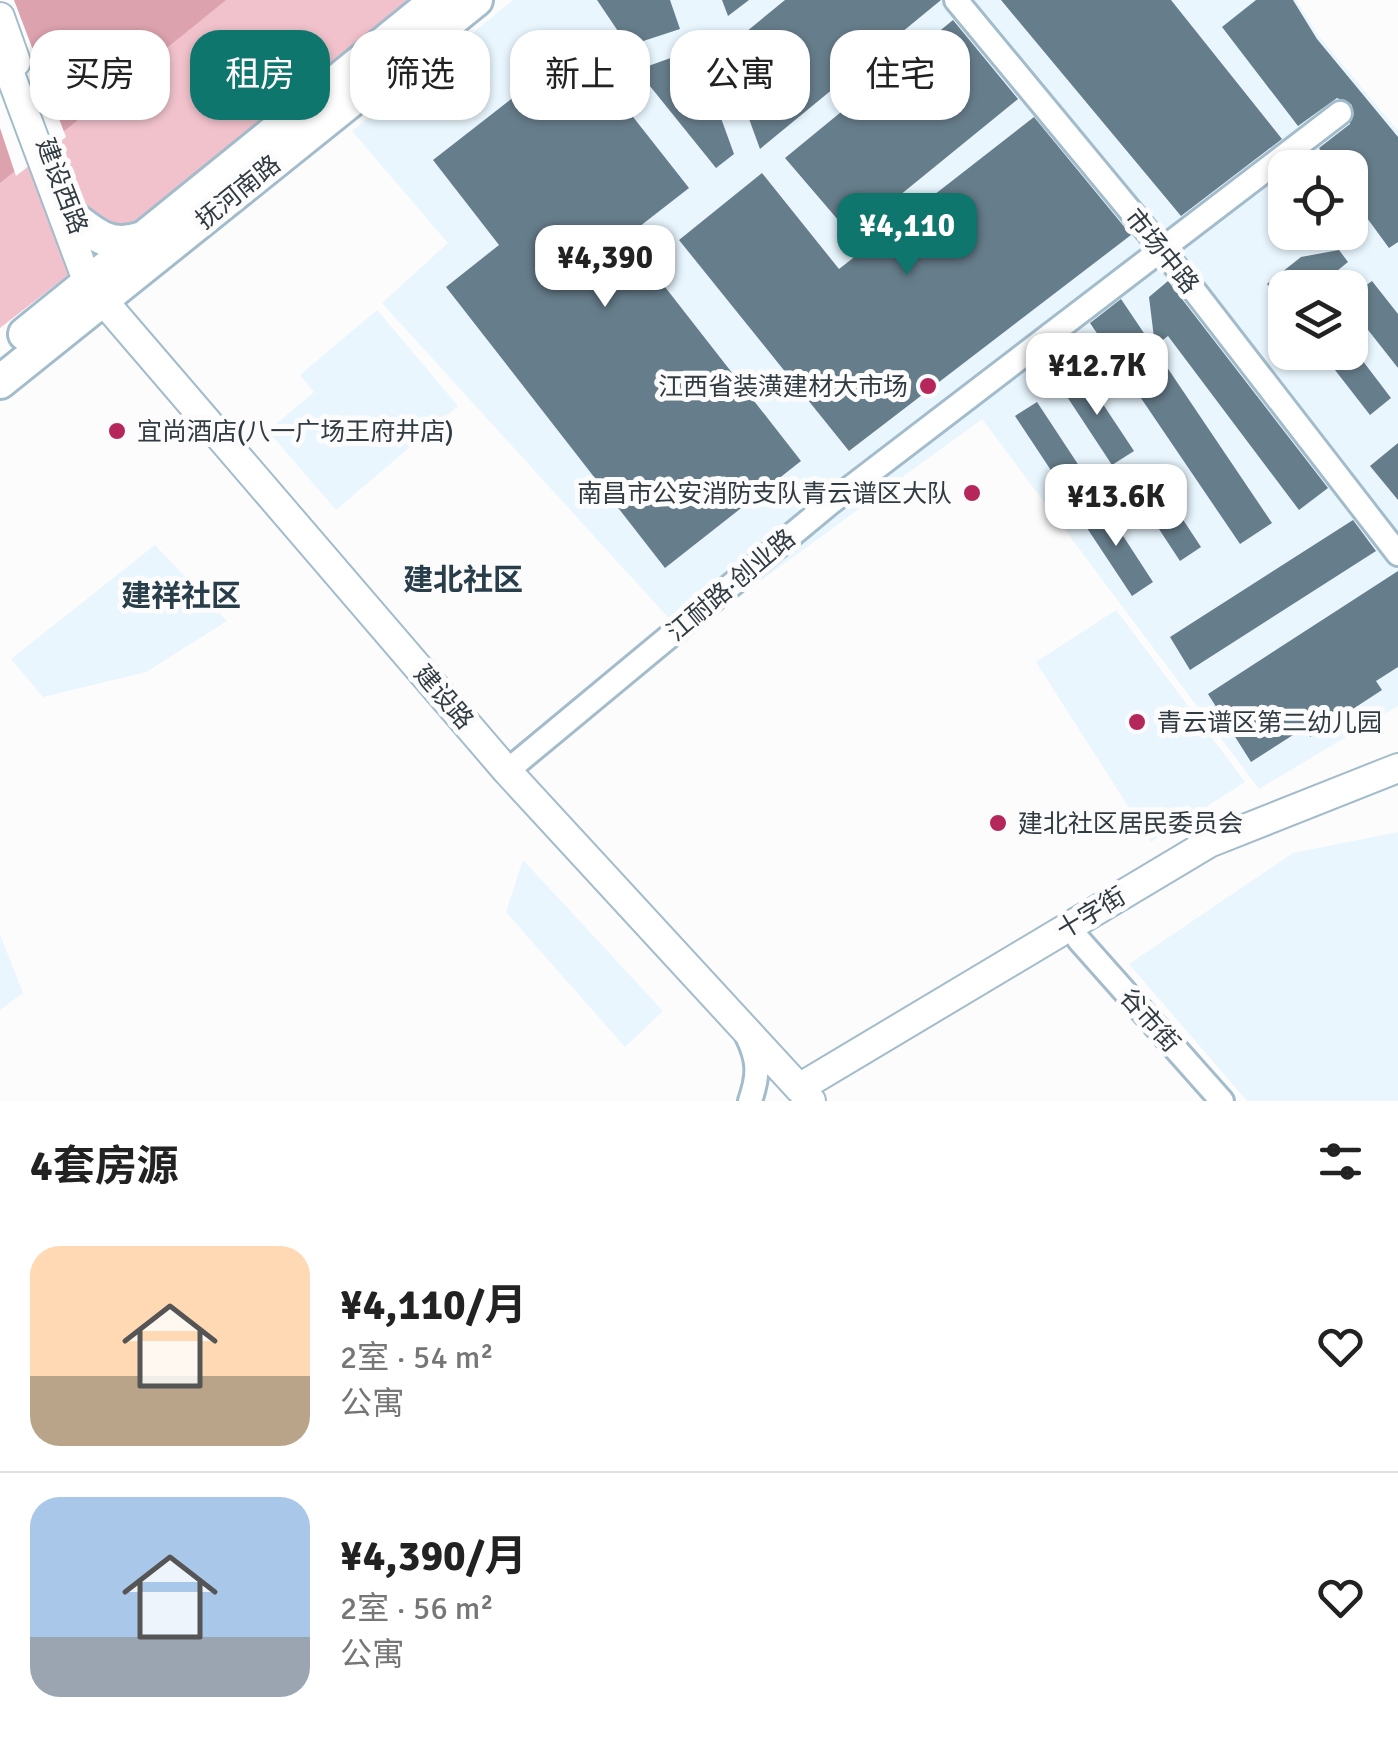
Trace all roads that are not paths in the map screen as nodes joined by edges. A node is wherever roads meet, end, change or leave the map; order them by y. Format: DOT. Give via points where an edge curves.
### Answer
graph roads {
  1 [pos="438,0"];
  2 [pos="476,0"];
  3 [pos="956,0"];
  4 [pos="0,17"];
  5 [pos="0,48"];
  6 [pos="1340,113"];
  7 [pos="67,217"];
  8 [pos="143,238"];
  9 [pos="1162,249"];
  10 [pos="100,288"];
  11 [pos="0,355"];
  12 [pos="0,382"];
  13 [pos="1398,554"];
  14 [pos="1398,768"];
  15 [pos="508,771"];
  16 [pos="1398,786"];
  17 [pos="1079,940"];
  18 [pos="740,1024"];
  19 [pos="800,1097"];
  20 [pos="750,1101"];
  21 [pos="1222,1101"];
  1 -- 8 [label="highway, 抚河南路"];
  2 -- 10 [label="highway, 抚河南路"];
  3 -- 9 [label="street, 市场中路"];
  4 -- 7 [label="main road, 建设西路"];
  5 -- 7 [label="main road, 建设西路"];
  6 -- 9 [label="street, 江耐路·创业路"];
  7 -- 8 [label="highway" via="102,240 122,245"];
  7 -- 10 [label="main road, 建设西路"];
  8 -- 10 [label="highway, 抚河南路"];
  9 -- 13 [label="street, 市场中路"];
  9 -- 15 [label="street, 江耐路·创业路" via="829,504"];
  10 -- 11 [label="highway, 抚河南路"];
  10 -- 12 [label="highway, 抚河南路"];
  10 -- 15 [label="main road, 建设路"];
  14 -- 19 [label="main road, 十字街" via="1208,843"];
  15 -- 18 [label="main road, 建设路"];
  16 -- 17 [label="main road, 十字街" via="1212,861"];
  17 -- 19 [label="main road, 十字街"];
  17 -- 21 [label="street, 谷市街"];
  18 -- 19 [label="main road, 建设路"];
  18 -- 20 [label="street" via="758,1058"];
}
